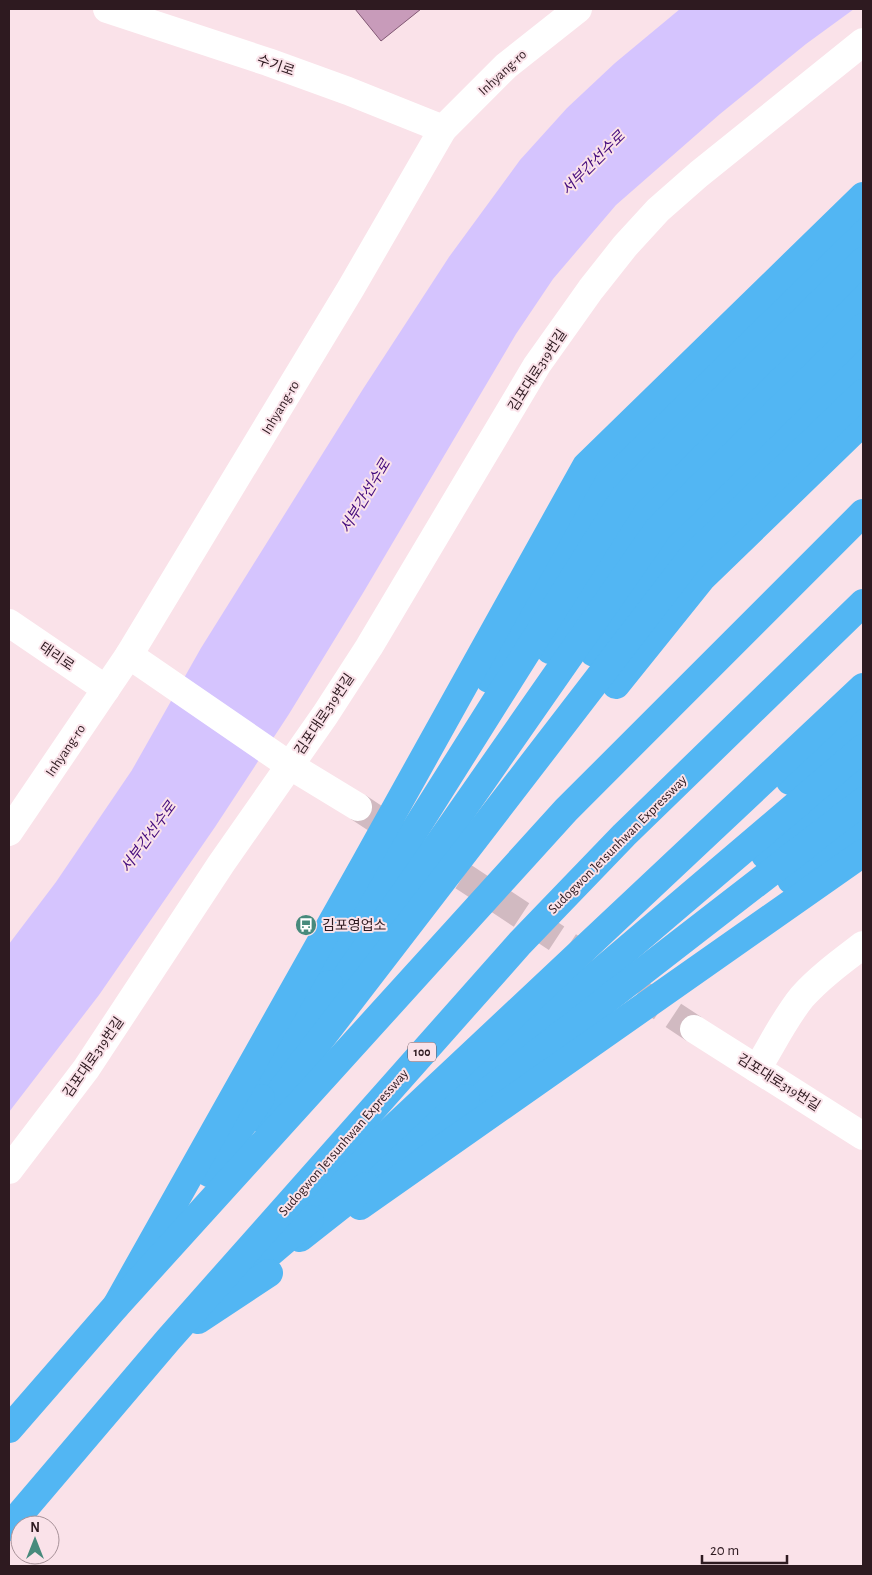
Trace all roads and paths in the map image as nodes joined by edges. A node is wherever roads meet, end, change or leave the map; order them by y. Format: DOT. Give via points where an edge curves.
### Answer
graph roads {
  1 [pos="107,9"];
  2 [pos="578,9"];
  3 [pos="863,42"];
  4 [pos="443,129"];
  5 [pos="863,196"];
  6 [pos="863,229"];
  7 [pos="863,262"];
  8 [pos="863,294"];
  9 [pos="863,328"];
  10 [pos="863,360"];
  11 [pos="863,393"];
  12 [pos="863,422"];
  13 [pos="863,513"];
  14 [pos="863,603"];
  15 [pos="9,623"];
  16 [pos="129,655"];
  17 [pos="863,687"];
  18 [pos="106,689"];
  19 [pos="863,716"];
  20 [pos="863,748"];
  21 [pos="289,765"];
  22 [pos="863,776"];
  23 [pos="863,801"];
  24 [pos="358,806"];
  25 [pos="863,827"];
  26 [pos="9,832"];
  27 [pos="863,853"];
  28 [pos="863,876"];
  29 [pos="863,945"];
  30 [pos="694,1029"];
  31 [pos="758,1069"];
  32 [pos="863,1136"];
  33 [pos="9,1170"];
  34 [pos="116,1306"];
  35 [pos="168,1340"];
  36 [pos="9,1429"];
  37 [pos="9,1528"];
  1 -- 4 [label="street, 수기로" via="339,88"];
  2 -- 4 [label="street, Inhyang-ro" via="506,66"];
  3 -- 21 [label="street, 김포대로319번길" via="699,174 658,210 625,246 537,365 369,647"];
  4 -- 16 [label="street, Inhyang-ro" via="331,322"];
  5 -- 34 [label="highway" via="586,466"];
  6 -- 34 [label="highway" via="608,478"];
  7 -- 34 [label="highway" via="625,496"];
  8 -- 34 [label="highway" via="640,514"];
  9 -- 34 [label="highway" via="658,530"];
  10 -- 34 [label="highway" via="672,546"];
  11 -- 34 [label="highway" via="690,559"];
  12 -- 34 [label="highway" via="702,578"];
  13 -- 34 [label="highway" via="566,810"];
  14 -- 35 [label="highway, Sudogwon Je1sunhwan Expressway / 100" via="624,835 520,943"];
  15 -- 18 [label="street, 태리로"];
  16 -- 18 [label="street, Inhyang-ro"];
  16 -- 21 [label="street"];
  17 -- 35 [label="highway"];
  18 -- 26 [label="street, Inhyang-ro"];
  19 -- 35 [label="highway"];
  20 -- 35 [label="highway"];
  21 -- 24 [label="street, 김포대로319번길"];
  21 -- 33 [label="street, 김포대로319번길" via="86,1068"];
  22 -- 35 [label="highway"];
  23 -- 35 [label="highway"];
  25 -- 35 [label="highway"];
  27 -- 35 [label="highway"];
  28 -- 35 [label="highway"];
  29 -- 31 [label="street" via="821,978 803,997 788,1016"];
  30 -- 31 [label="street, 김포대로319번길"];
  31 -- 32 [label="street, 김포대로319번길"];
  34 -- 36 [label="highway"];
  35 -- 37 [label="highway, Sudogwon Je1sunhwan Expressway / 100"];
}
